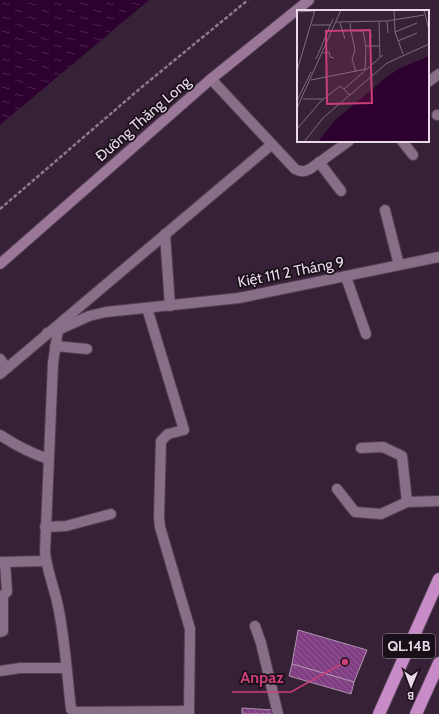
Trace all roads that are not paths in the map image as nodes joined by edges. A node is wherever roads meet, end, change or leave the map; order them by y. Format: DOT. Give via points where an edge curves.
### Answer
graph roads {
  1 [pos="308,0"];
  2 [pos="439,74"];
  3 [pos="211,79"];
  4 [pos="429,81"];
  5 [pos="348,142"];
  6 [pos="403,142"];
  7 [pos="271,145"];
  8 [pos="413,154"];
  9 [pos="319,162"];
  10 [pos="341,191"];
  11 [pos="385,210"];
  12 [pos="165,234"];
  13 [pos="439,256"];
  14 [pos="0,264"];
  15 [pos="399,265"];
  16 [pos="346,276"];
  17 [pos="170,306"];
  18 [pos="147,308"];
  19 [pos="58,330"];
  20 [pos="47,333"];
  21 [pos="366,334"];
  22 [pos="55,346"];
  23 [pos="87,349"];
  24 [pos="0,359"];
  25 [pos="4,371"];
  26 [pos="0,435"];
  27 [pos="361,448"];
  28 [pos="48,459"];
  29 [pos="337,489"];
  30 [pos="439,501"];
  31 [pos="406,502"];
  32 [pos="111,514"];
  33 [pos="45,527"];
  34 [pos="46,561"];
  35 [pos="2,562"];
  36 [pos="439,579"];
  37 [pos="255,626"];
  38 [pos="0,632"];
  39 [pos="439,663"];
  40 [pos="66,668"];
  41 [pos="0,670"];
  42 [pos="189,712"];
  43 [pos="278,714"];
  44 [pos="379,714"];
  45 [pos="416,714"];
  1 -- 3 [label="street, Đường Thăng Long"];
  2 -- 4 [label="street"];
  3 -- 7 [label="street"];
  3 -- 14 [label="street, Đường Thăng Long"];
  5 -- 9 [label="street"];
  6 -- 8 [label="street"];
  7 -- 9 [label="street" via="300,172 305,172"];
  7 -- 12 [label="street"];
  9 -- 10 [label="street"];
  11 -- 15 [label="street"];
  12 -- 17 [label="street"];
  12 -- 20 [label="street"];
  13 -- 15 [label="street, Kiệt 111 2 Tháng 9"];
  15 -- 16 [label="street, Kiệt 111 2 Tháng 9"];
  16 -- 17 [label="street, Kiệt 111 2 Tháng 9" via="239,298"];
  16 -- 21 [label="street"];
  17 -- 18 [label="street, Kiệt 111 2 Tháng 9"];
  18 -- 19 [label="street, Kiệt 111 2 Tháng 9" via="89,316"];
  18 -- 42 [label="street" via="184,430 168,434 161,441 159,517 190,629"];
  19 -- 20 [label="street, Kiệt 111 2 Tháng 9"];
  19 -- 22 [label="street"];
  20 -- 25 [label="street"];
  22 -- 23 [label="street"];
  22 -- 28 [label="street"];
  24 -- 25 [label="street"];
  26 -- 28 [label="street"];
  27 -- 31 [label="street" via="383,447 402,456"];
  28 -- 33 [label="street"];
  29 -- 31 [label="street" via="355,512 381,514"];
  30 -- 31 [label="street"];
  32 -- 33 [label="street" via="66,526"];
  33 -- 34 [label="street"];
  34 -- 35 [label="street"];
  34 -- 40 [label="street" via="59,610"];
  35 -- 38 [label="street" via="7,592 3,595 3,631"];
  36 -- 44 [label="highway, QL.14B"];
  37 -- 43 [label="street"];
  39 -- 45 [label="highway, QL.14B"];
  40 -- 41 [label="street"];
  40 -- 42 [label="street" via="71,709 75,712"];
}
